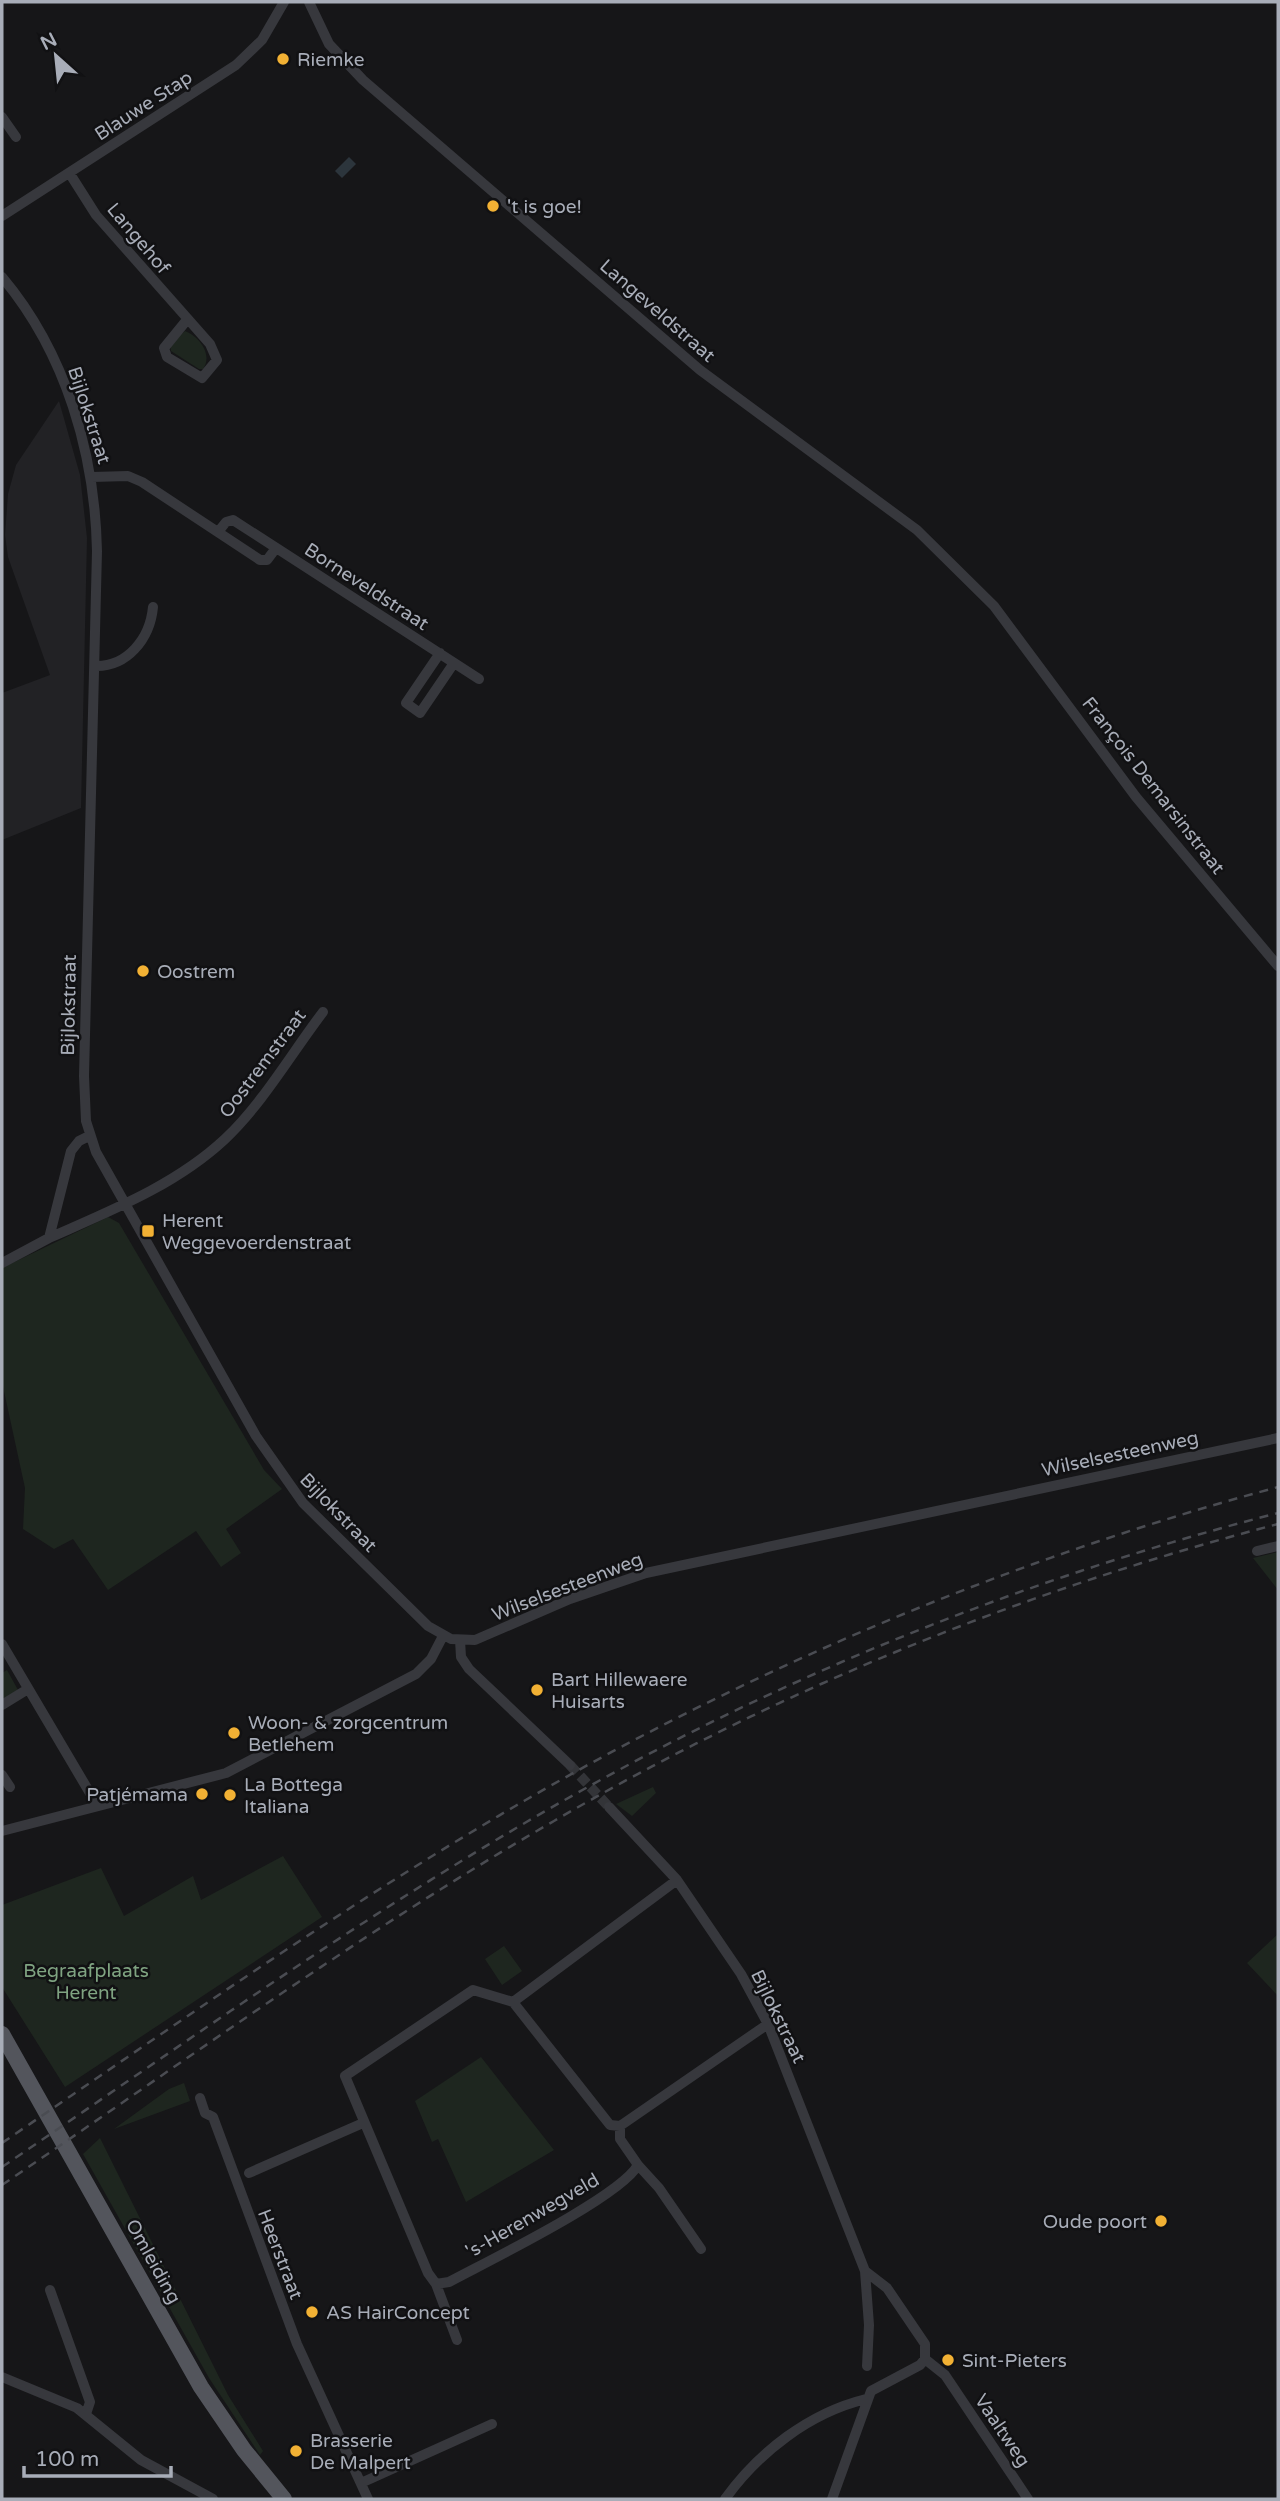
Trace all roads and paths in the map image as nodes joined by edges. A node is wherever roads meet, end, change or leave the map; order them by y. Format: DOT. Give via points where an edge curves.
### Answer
graph roads {
  1 [pos="284,2"];
  2 [pos="309,2"];
  3 [pos="2,117"];
  4 [pos="16,137"];
  5 [pos="70,174"];
  6 [pos="2,216"];
  7 [pos="2,277"];
  8 [pos="186,321"];
  9 [pos="92,477"];
  10 [pos="218,532"];
  11 [pos="276,548"];
  12 [pos="153,607"];
  13 [pos="1006,622"];
  14 [pos="440,653"];
  15 [pos="454,663"];
  16 [pos="95,666"];
  17 [pos="479,679"];
  18 [pos="1278,966"];
  19 [pos="323,1012"];
  20 [pos="89,1136"];
  21 [pos="125,1205"];
  22 [pos="49,1238"];
  23 [pos="2,1263"];
  24 [pos="1278,1438"];
  25 [pos="1278,1546"];
  26 [pos="1257,1551"];
  27 [pos="443,1636"];
  28 [pos="460,1640"];
  29 [pos="2,1644"];
  30 [pos="12,1662"];
  31 [pos="2,1668"];
  32 [pos="28,1689"];
  33 [pos="2,1705"];
  34 [pos="570,1765"];
  35 [pos="2,1774"];
  36 [pos="10,1787"];
  37 [pos="97,1805"];
  38 [pos="609,1807"];
  39 [pos="2,1831"];
  40 [pos="677,1880"];
  41 [pos="513,2002"];
  42 [pos="768,2024"];
  43 [pos="2,2034"];
  44 [pos="2,2046"];
  45 [pos="200,2098"];
  46 [pos="363,2123"];
  47 [pos="620,2126"];
  48 [pos="638,2165"];
  49 [pos="249,2173"];
  50 [pos="701,2249"];
  51 [pos="864,2271"];
  52 [pos="436,2284"];
  53 [pos="50,2290"];
  54 [pos="904,2313"];
  55 [pos="457,2340"];
  56 [pos="925,2359"];
  57 [pos="867,2366"];
  58 [pos="2,2377"];
  59 [pos="866,2399"];
  60 [pos="86,2414"];
  61 [pos="492,2424"];
  62 [pos="360,2483"];
  63 [pos="213,2499"];
  64 [pos="272,2499"];
  65 [pos="284,2499"];
  66 [pos="368,2499"];
  67 [pos="725,2499"];
  68 [pos="832,2499"];
  69 [pos="1028,2499"];
  1 -- 5 [label="street, Blauwe Stap" via="251,53"];
  2 -- 13 [label="street, Langeveldstraat" via="329,44 363,80 700,370 917,530"];
  3 -- 4 [label="street"];
  5 -- 6 [label="street, Blauwe Stap"];
  5 -- 8 [label="street, Langehof" via="96,215"];
  7 -- 9 [label="street, Bijlokstraat" via="60,374"];
  8 -- 8 [label="street, Langehof" via="210,344 217,360 202,378 167,356 164,348"];
  9 -- 10 [label="street, Borneveldstraat" via="128,476 142,482"];
  9 -- 16 [label="street, Bijlokstraat" via="97,551"];
  10 -- 11 [label="street, Borneveldstraat" via="233,520"];
  10 -- 11 [label="street, Borneveldstraat" via="260,560 267,560"];
  11 -- 14 [label="street, Borneveldstraat"];
  12 -- 16 [label="street" via="149,625 132,654 119,664"];
  13 -- 18 [label="street, François Demarsinstraat" via="1136,797"];
  14 -- 15 [label="street, Borneveldstraat"];
  14 -- 15 [label="street, Borneveldstraat" via="406,703 420,713"];
  15 -- 17 [label="street, Borneveldstraat"];
  16 -- 20 [label="street, Bijlokstraat" via="84,1076"];
  19 -- 21 [label="street, Oostremstraat" via="223,1140"];
  20 -- 21 [label="street, Bijlokstraat"];
  20 -- 22 [label="street" via="71,1151"];
  21 -- 22 [label="street, Oostremstraat"];
  21 -- 27 [label="street, Bijlokstraat" via="286,1482 344,1545"];
  22 -- 23 [label="street, Oostremstraat"];
  24 -- 28 [label="street, Wilselsesteenweg" via="646,1573 484,1637"];
  25 -- 26 [label="street"];
  27 -- 28 [label="street, Wilselsesteenweg"];
  27 -- 37 [label="street" via="431,1659 416,1674 253,1760 202,1780"];
  28 -- 34 [label="street" via="461,1657 469,1669"];
  29 -- 30 [label="street"];
  30 -- 31 [label="street"];
  30 -- 32 [label="street"];
  32 -- 33 [label="street"];
  32 -- 37 [label="street"];
  35 -- 36 [label="street"];
  37 -- 39 [label="street"];
  38 -- 40 [label="street, Bijlokstraat"];
  40 -- 41 [label="street"];
  40 -- 42 [label="street, Bijlokstraat" via="741,1974"];
  41 -- 46 [label="street" via="473,1990 354,2067 345,2076"];
  41 -- 47 [label="street" via="610,2125"];
  42 -- 47 [label="street"];
  42 -- 51 [label="street, Bijlokstraat"];
  43 -- 65 [label="main road, Omleiding" via="201,2387 250,2460"];
  44 -- 64 [label="main road, Omleiding" via="205,2407"];
  45 -- 62 [label="street, Heerstraat" via="205,2113 213,2117 297,2344"];
  46 -- 49 [label="street"];
  46 -- 52 [label="street"];
  47 -- 48 [label="street" via="620,2139"];
  48 -- 50 [label="street"];
  48 -- 52 [label="street, 's-Herenwegveld" via="632,2175 590,2204 449,2282"];
  51 -- 54 [label="street, Bijlokstraat" via="887,2288"];
  51 -- 57 [label="street, Bijlokstraat"];
  52 -- 55 [label="street"];
  53 -- 60 [label="street" via="90,2402"];
  54 -- 56 [label="street, Vaaltweg" via="925,2344"];
  56 -- 59 [label="street" via="876,2386"];
  56 -- 69 [label="street, Vaaltweg" via="945,2375"];
  58 -- 60 [label="street"];
  59 -- 67 [label="street" via="843,2405 770,2447"];
  59 -- 68 [label="street"];
  60 -- 63 [label="street" via="141,2460"];
  61 -- 62 [label="street"];
  62 -- 66 [label="street, Heerstraat"];
}
